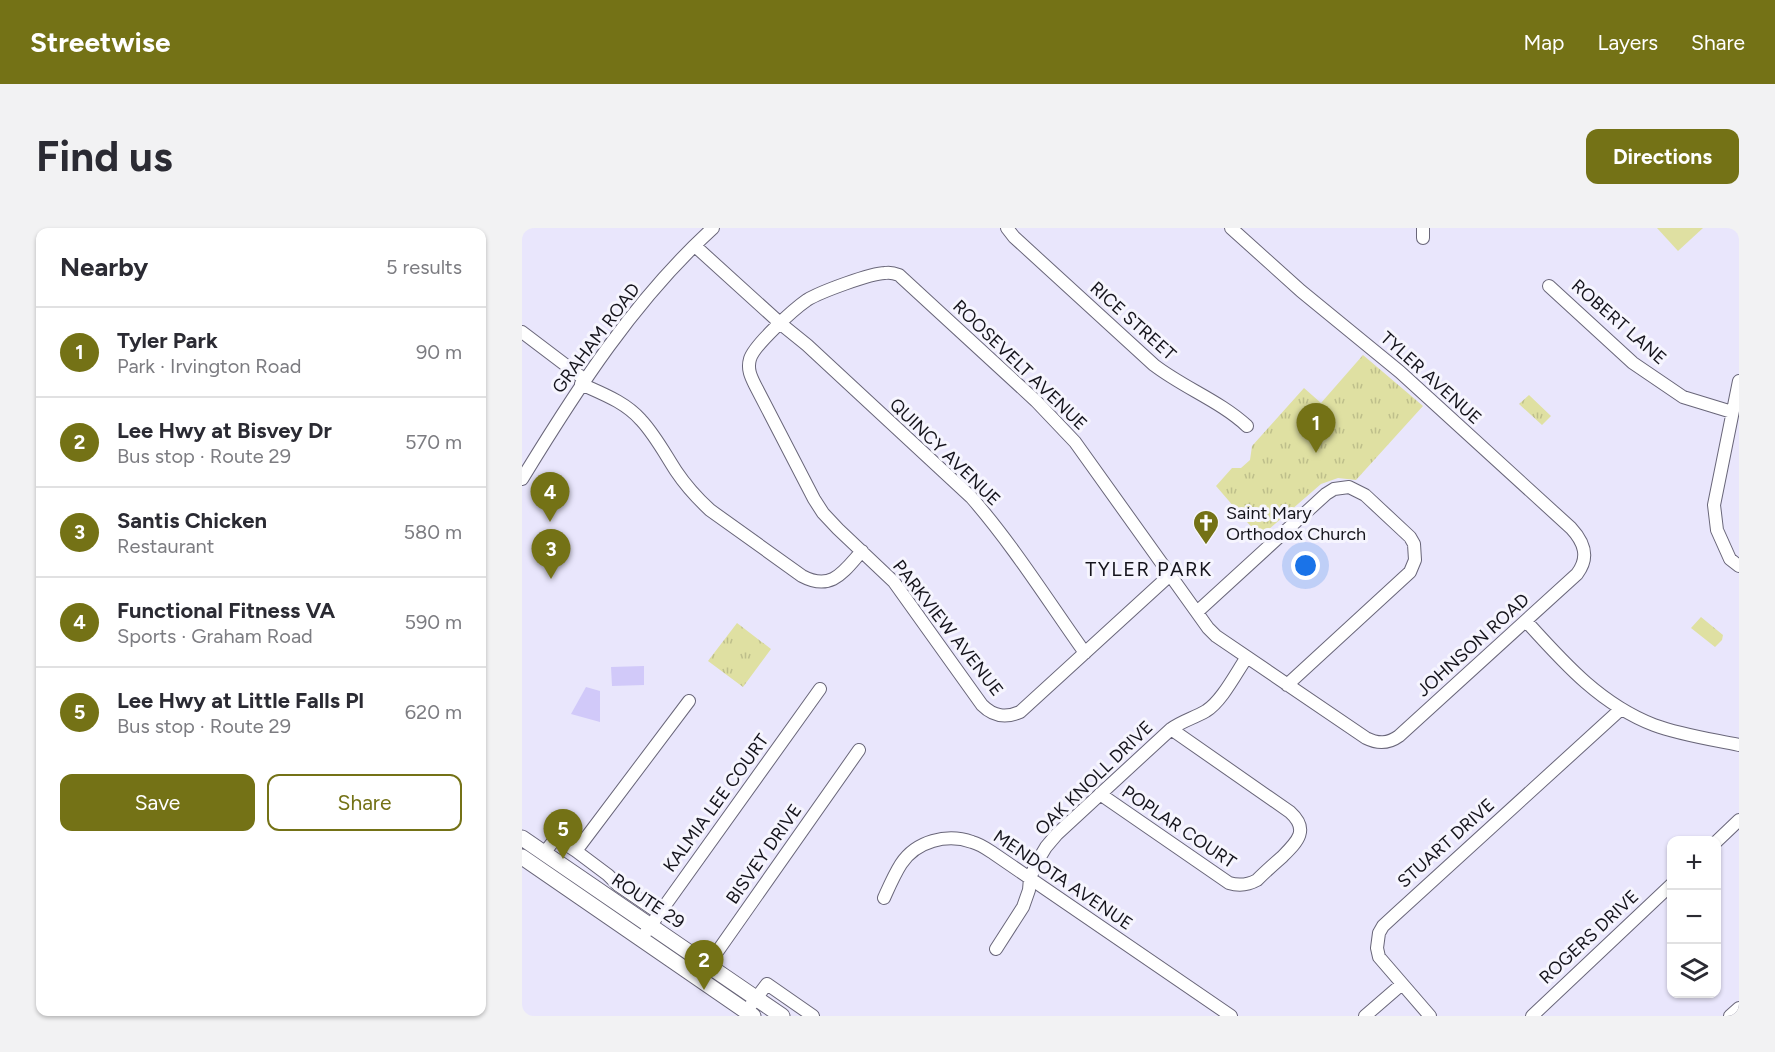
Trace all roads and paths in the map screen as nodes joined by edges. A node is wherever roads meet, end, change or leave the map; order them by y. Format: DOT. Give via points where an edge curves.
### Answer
graph roads {
  1 [pos="713,228"];
  2 [pos="1007,228"];
  3 [pos="1231,228"];
  4 [pos="696,246"];
  5 [pos="1549,286"];
  6 [pos="780,324"];
  7 [pos="522,332"];
  8 [pos="583,381"];
  9 [pos="1739,381"];
  10 [pos="1732,412"];
  11 [pos="1247,426"];
  12 [pos="522,479"];
  13 [pos="862,551"];
  14 [pos="1739,566"];
  15 [pos="1581,568"];
  16 [pos="1170,575"];
  17 [pos="1197,612"];
  18 [pos="1526,621"];
  19 [pos="1086,653"];
  20 [pos="1247,657"];
  21 [pos="1287,685"];
  22 [pos="820,689"];
  23 [pos="689,701"];
  24 [pos="1621,709"];
  25 [pos="1171,729"];
  26 [pos="1386,742"];
  27 [pos="1739,745"];
  28 [pos="859,750"];
  29 [pos="1100,794"];
  30 [pos="1739,820"];
  31 [pos="1721,837"];
  32 [pos="522,838"];
  33 [pos="576,851"];
  34 [pos="544,853"];
  35 [pos="522,857"];
  36 [pos="1030,878"];
  37 [pos="1667,888"];
  38 [pos="884,898"];
  39 [pos="659,913"];
  40 [pos="646,932"];
  41 [pos="996,949"];
  42 [pos="708,965"];
  43 [pos="699,978"];
  44 [pos="1402,984"];
  45 [pos="757,999"];
  46 [pos="1739,1008"];
  47 [pos="746,1014"];
  48 [pos="782,1016"];
  49 [pos="813,1016"];
  50 [pos="1231,1016"];
  51 [pos="1365,1016"];
  52 [pos="1430,1016"];
  53 [pos="1532,1016"];
  54 [pos="1730,1016"];
  1 -- 4 [label="street, GRAHAM ROAD"];
  2 -- 11 [label="street, RICE STREET" via="1154,365"];
  3 -- 15 [label="street, TYLER AVENUE" via="1400,372 1571,528 1585,550"];
  4 -- 6 [label="street"];
  4 -- 8 [label="street, GRAHAM ROAD" via="647,299"];
  5 -- 10 [label="street, ROBERT LANE" via="1634,363 1683,397"];
  6 -- 13 [label="street, PARKVIEW AVENUE" via="752,354 750,374 814,499"];
  6 -- 16 [label="street, ROOSEVELT AVENUE" via="808,300 826,291 879,274 899,275 1058,422"];
  6 -- 19 [label="street, QUINCY AVENUE" via="970,497"];
  7 -- 8 [label="street"];
  8 -- 12 [label="street, GRAHAM ROAD"];
  8 -- 13 [label="street" via="632,411 696,498 802,576 815,582 829,581"];
  9 -- 10 [label="street"];
  10 -- 14 [label="street" via="1714,505 1717,530 1730,559"];
  13 -- 19 [label="street, PARKVIEW AVENUE" via="894,582 991,713 1003,716 1020,712"];
  15 -- 18 [label="street, JOHNSON ROAD"];
  16 -- 17 [label="street, ROOSEVELT AVENUE"];
  16 -- 19 [label="street"];
  17 -- 20 [label="street, ROOSEVELT AVENUE" via="1216,636"];
  17 -- 21 [label="street" via="1326,494 1349,487 1365,495 1410,537 1415,552 1413,566"];
  18 -- 24 [label="street" via="1581,680"];
  18 -- 26 [label="street, JOHNSON ROAD" via="1399,736"];
  20 -- 21 [label="street, ROOSEVELT AVENUE"];
  20 -- 25 [label="street, OAK KNOLL DRIVE" via="1211,707"];
  21 -- 26 [label="street, ROOSEVELT AVENUE" via="1366,738"];
  22 -- 39 [label="street, KALMIA LEE COURT"];
  23 -- 33 [label="street"];
  24 -- 27 [label="street" via="1674,732"];
  24 -- 44 [label="street, STUART DRIVE" via="1383,926 1377,940 1379,957"];
  25 -- 29 [label="street, OAK KNOLL DRIVE"];
  25 -- 29 [label="street, POPLAR COURT" via="1298,820 1297,842 1257,880 1242,885 1230,883"];
  28 -- 42 [label="street, BISVEY DRIVE"];
  29 -- 36 [label="street, OAK KNOLL DRIVE" via="1057,834"];
  30 -- 31 [label="street"];
  32 -- 34 [label="main road, ROUTE 29"];
  33 -- 34 [label="street" via="556,837"];
  33 -- 39 [label="street"];
  34 -- 40 [label="main road, ROUTE 29"];
  35 -- 40 [label="main road, ROUTE 29"];
  36 -- 38 [label="street, MENDOTA AVENUE" via="977,844 946,838 927,843 907,856"];
  36 -- 41 [label="street, OAK KNOLL DRIVE" via="1023,907"];
  36 -- 50 [label="street, MENDOTA AVENUE"];
  37 -- 53 [label="street, ROGERS DRIVE"];
  39 -- 40 [label="street, KALMIA LEE COURT"];
  40 -- 42 [label="main road, ROUTE 29"];
  40 -- 43 [label="main road, ROUTE 29"];
  42 -- 43 [label="street, BISVEY DRIVE"];
  42 -- 45 [label="main road, ROUTE 29"];
  43 -- 47 [label="main road, ROUTE 29"];
  44 -- 51 [label="street"];
  44 -- 52 [label="street, STUART DRIVE"];
  45 -- 47 [label="street"];
  45 -- 48 [label="main road, ROUTE 29"];
  45 -- 49 [label="street" via="767,984"];
  46 -- 54 [label="street"];
}
